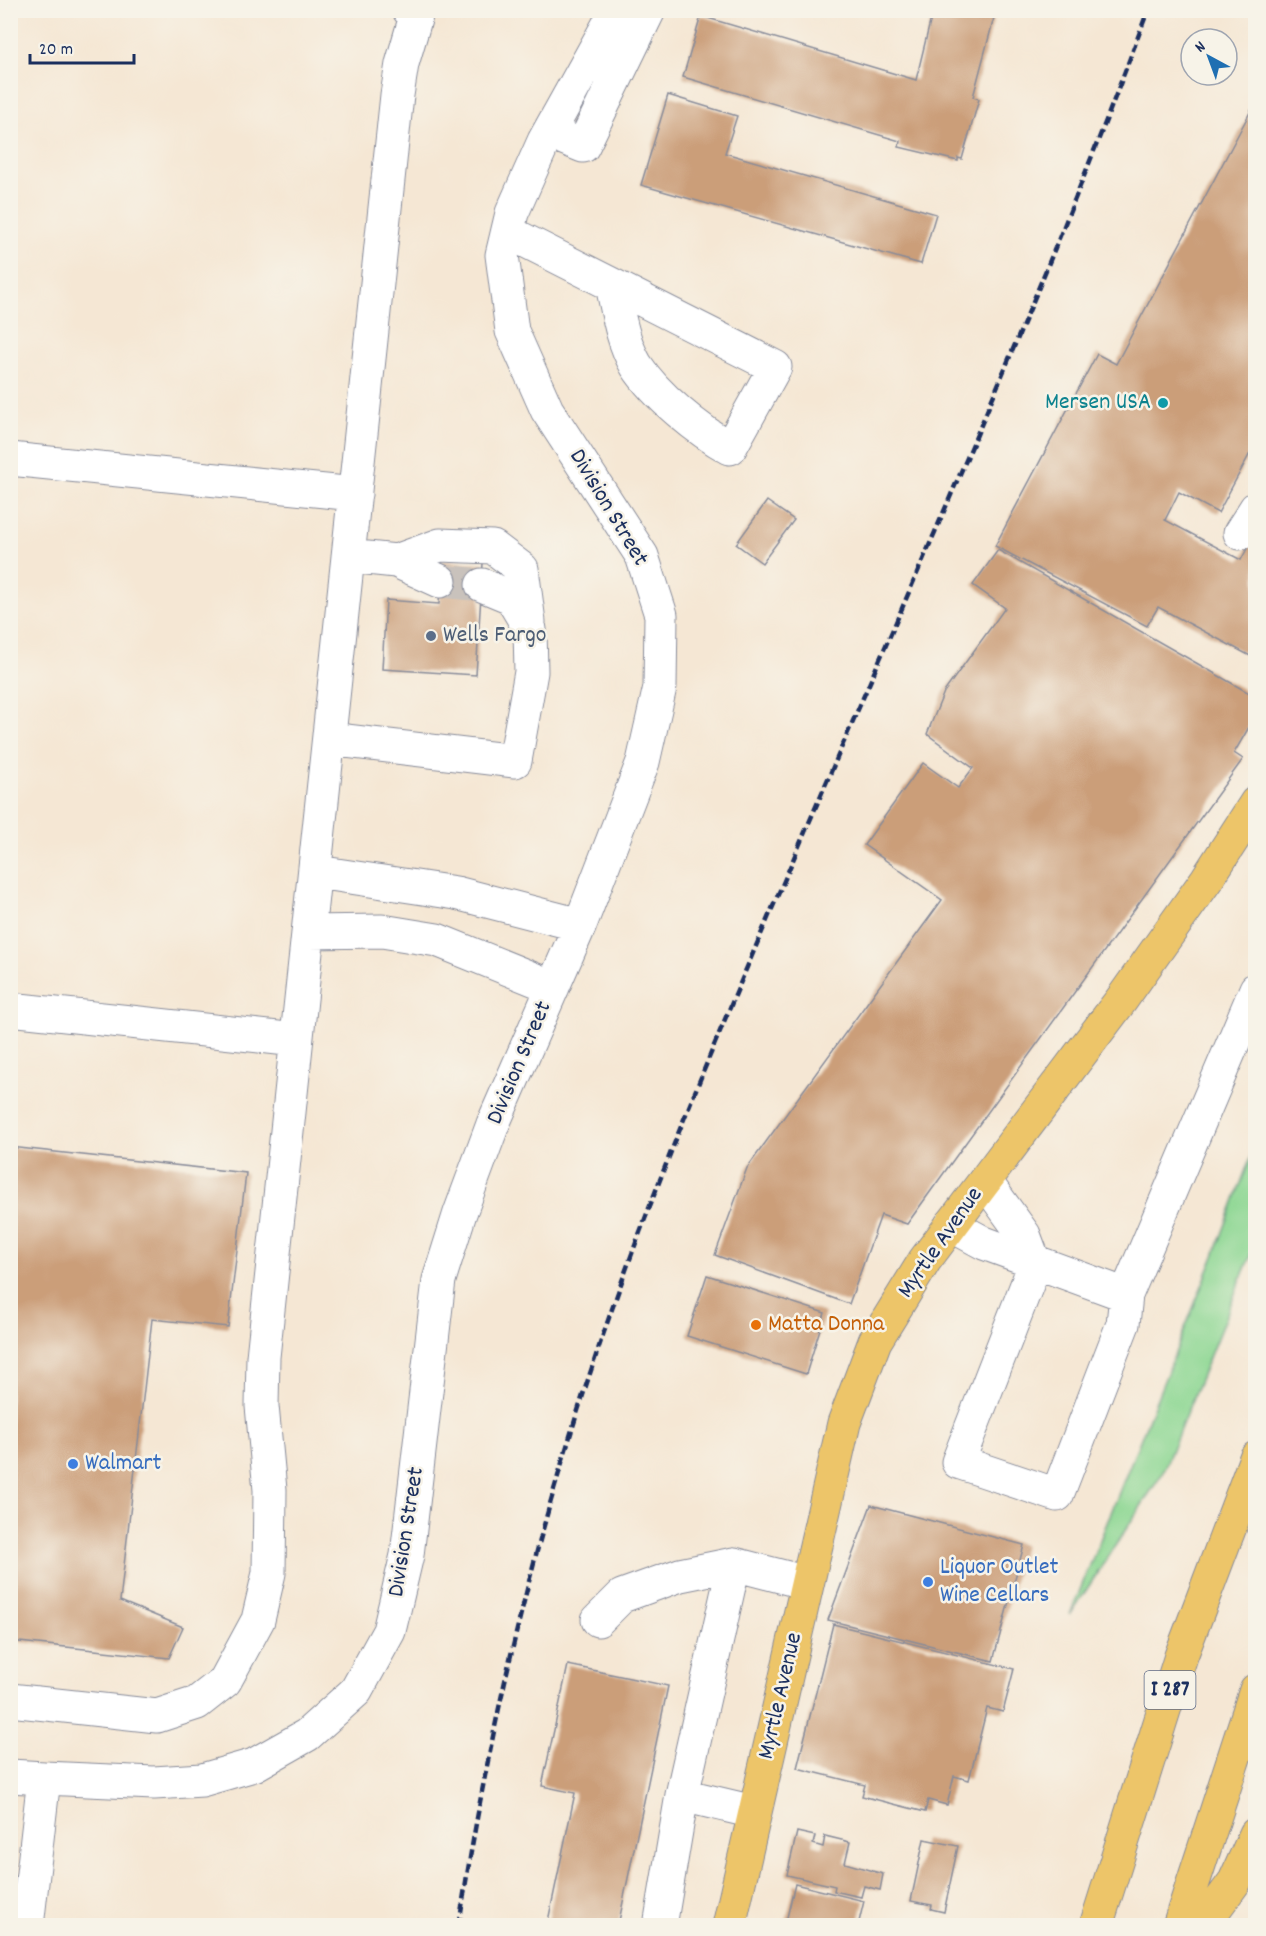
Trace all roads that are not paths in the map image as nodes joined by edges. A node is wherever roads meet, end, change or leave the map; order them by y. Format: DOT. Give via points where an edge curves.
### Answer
graph roads {
  1 [pos="409,10"];
  2 [pos="614,10"];
  3 [pos="649,10"];
  4 [pos="549,132"];
  5 [pos="507,232"];
  6 [pos="612,285"];
  7 [pos="10,459"];
  8 [pos="355,494"];
  9 [pos="348,556"];
  10 [pos="396,561"];
  11 [pos="440,581"];
  12 [pos="482,585"];
  13 [pos="531,629"];
  14 [pos="329,739"];
  15 [pos="1256,803"];
  16 [pos="316,872"];
  17 [pos="580,925"];
  18 [pos="309,932"];
  19 [pos="553,987"];
  20 [pos="1256,989"];
  21 [pos="10,1009"];
  22 [pos="296,1040"];
  23 [pos="985,1180"];
  24 [pos="951,1225"];
  25 [pos="1035,1264"];
  26 [pos="1126,1295"];
  27 [pos="1256,1458"];
  28 [pos="734,1564"];
  29 [pos="807,1583"];
  30 [pos="598,1620"];
  31 [pos="1256,1690"];
  32 [pos="10,1700"];
  33 [pos="10,1776"];
  34 [pos="44,1778"];
  35 [pos="682,1796"];
  36 [pos="754,1812"];
  37 [pos="1256,1834"];
  38 [pos="27,1926"];
  39 [pos="660,1926"];
  40 [pos="729,1926"];
  41 [pos="1096,1926"];
  42 [pos="1179,1926"];
  43 [pos="1202,1926"];
  1 -- 8 [label="street" via="416,16 398,95"];
  2 -- 4 [label="street, Division Street"];
  3 -- 4 [label="street" via="584,146"];
  4 -- 5 [label="street, Division Street"];
  5 -- 6 [label="street"];
  5 -- 17 [label="street, Division Street" via="502,255 512,331 547,410 642,556 661,615 660,687 649,744"];
  6 -- 6 [label="street" via="775,367 730,448 705,434 668,401 637,365 621,329"];
  7 -- 8 [label="street"];
  8 -- 9 [label="street"];
  9 -- 10 [label="street"];
  9 -- 14 [label="street"];
  10 -- 11 [label="street"];
  10 -- 13 [label="street" via="440,545 493,547 522,569"];
  12 -- 13 [label="street" via="511,597"];
  13 -- 14 [label="street" via="531,672 515,762"];
  14 -- 16 [label="street"];
  15 -- 23 [label="main road, Myrtle Avenue" via="1128,990"];
  16 -- 17 [label="street" via="456,893"];
  16 -- 18 [label="street"];
  17 -- 19 [label="street, Division Street"];
  18 -- 19 [label="street" via="382,931 437,939"];
  18 -- 22 [label="street"];
  19 -- 34 [label="street, Division Street" via="493,1124 439,1280 407,1555 389,1631 356,1691 307,1736 254,1765 202,1780 154,1783"];
  20 -- 26 [label="street"];
  21 -- 22 [label="street"];
  22 -- 32 [label="street" via="263,1357 262,1406 270,1490 269,1573 258,1620 225,1681 197,1702 157,1716"];
  23 -- 24 [label="main road, Myrtle Avenue"];
  23 -- 25 [label="street" via="1024,1235"];
  24 -- 25 [label="street" via="984,1244"];
  24 -- 29 [label="main road, Myrtle Avenue" via="875,1341 844,1424"];
  25 -- 26 [label="street"];
  25 -- 26 [label="street" via="958,1462 1057,1495 1123,1324"];
  27 -- 41 [label="main road, I 287" via="1181,1656"];
  28 -- 29 [label="street"];
  28 -- 30 [label="street" via="680,1575 622,1596"];
  28 -- 35 [label="street"];
  29 -- 36 [label="main road, Myrtle Avenue"];
  31 -- 42 [label="main road"];
  33 -- 34 [label="street, Division Street"];
  34 -- 38 [label="street"];
  35 -- 36 [label="street"];
  35 -- 39 [label="street"];
  36 -- 40 [label="main road, Myrtle Avenue"];
  37 -- 43 [label="main road" via="1234,1881"];
}
